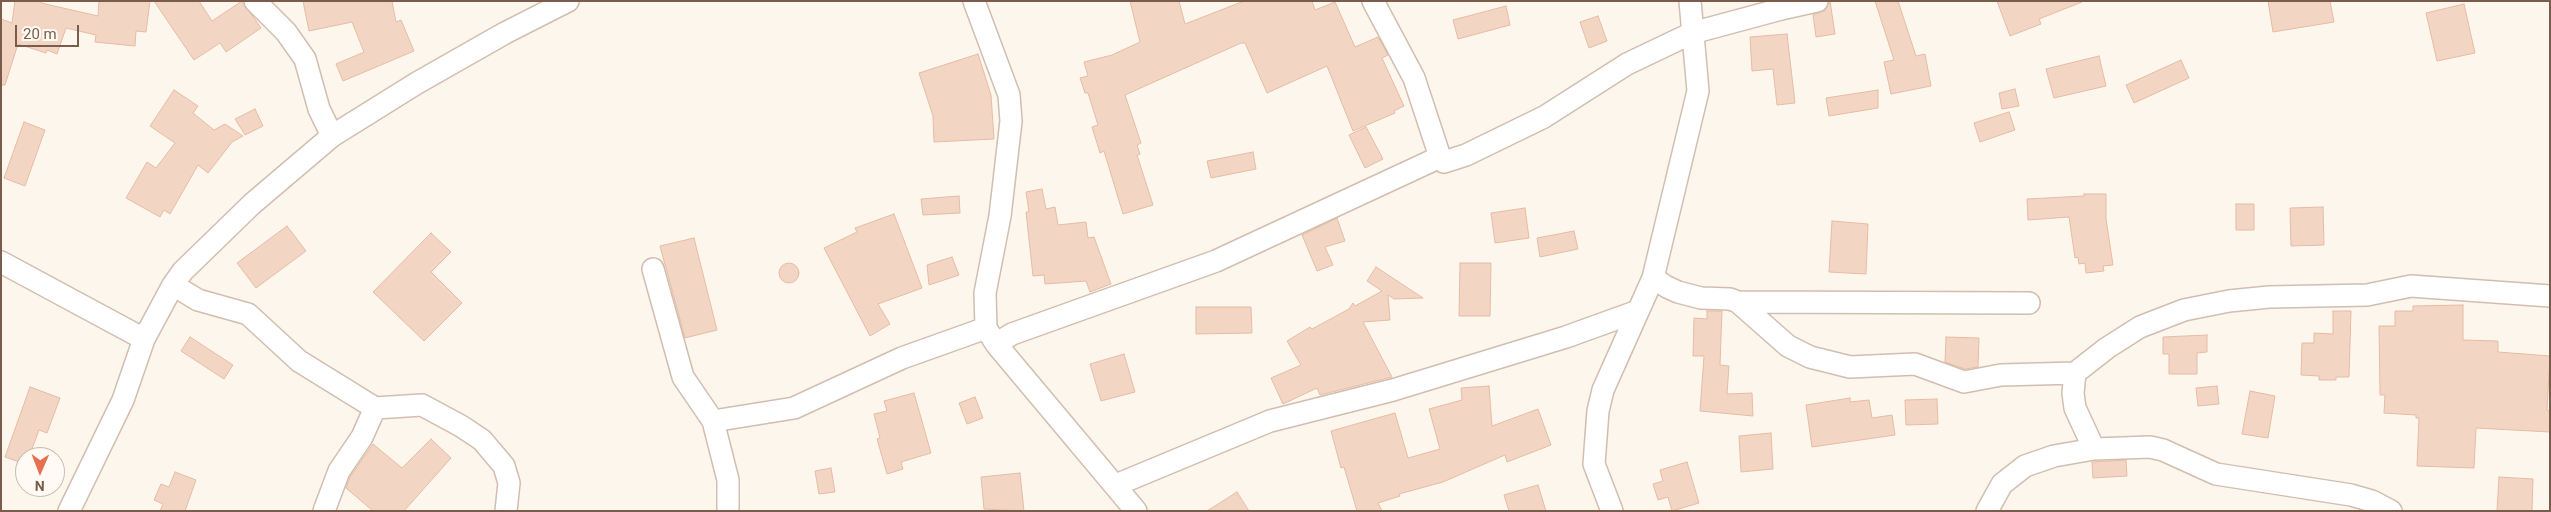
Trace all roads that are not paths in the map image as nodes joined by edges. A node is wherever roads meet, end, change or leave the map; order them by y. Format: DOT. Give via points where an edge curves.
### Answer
graph roads {
  1 [pos="255,1"];
  2 [pos="568,1"];
  3 [pos="974,1"];
  4 [pos="1373,1"];
  5 [pos="1690,1"];
  6 [pos="1817,1"];
  7 [pos="1692,33"];
  8 [pos="332,136"];
  9 [pos="1440,158"];
  10 [pos="1,262"];
  11 [pos="653,269"];
  12 [pos="1654,278"];
  13 [pos="173,285"];
  14 [pos="2550,296"];
  15 [pos="1738,302"];
  16 [pos="2029,303"];
  17 [pos="1638,311"];
  18 [pos="991,336"];
  19 [pos="144,339"];
  20 [pos="2074,373"];
  21 [pos="375,408"];
  22 [pos="713,420"];
  23 [pos="2094,449"];
  24 [pos="1116,485"];
  25 [pos="69,511"];
  26 [pos="324,511"];
  27 [pos="506,511"];
  28 [pos="728,511"];
  29 [pos="1136,511"];
  30 [pos="1612,511"];
  31 [pos="1987,511"];
  32 [pos="2391,511"];
  1 -- 8 [label="street" via="286,32 305,59 319,109"];
  2 -- 8 [label="street" via="433,74"];
  3 -- 18 [label="street" via="1009,95 1011,121 1000,216 985,293"];
  4 -- 9 [label="street" via="1414,78"];
  5 -- 7 [label="street"];
  6 -- 7 [label="street"];
  7 -- 9 [label="street" via="1627,64 1544,117 1466,156 1444,162"];
  7 -- 12 [label="street" via="1698,92"];
  8 -- 13 [label="street" via="252,204"];
  9 -- 18 [label="street" via="1216,261 1012,334"];
  10 -- 19 [label="street"];
  11 -- 22 [label="street" via="684,377"];
  12 -- 15 [label="street" via="1678,292"];
  12 -- 17 [label="street"];
  13 -- 19 [label="street"];
  13 -- 21 [label="street" via="198,300 248,314 299,362"];
  14 -- 20 [label="street" via="2411,286 2368,295 2230,301 2184,310 2140,327"];
  15 -- 16 [label="street"];
  15 -- 20 [label="street" via="1788,346 1810,357 1850,367 1915,364 1964,382 2001,375"];
  17 -- 24 [label="street" via="1566,337 1393,390 1270,421"];
  17 -- 30 [label="street" via="1603,390 1595,434 1594,464"];
  18 -- 22 [label="street" via="902,358 794,408"];
  18 -- 24 [label="street"];
  19 -- 25 [label="street" via="123,400"];
  20 -- 23 [label="street" via="2075,408"];
  21 -- 26 [label="street" via="362,437 339,471"];
  21 -- 27 [label="street" via="422,404 482,440 497,456 507,474 509,496"];
  22 -- 28 [label="street" via="728,480"];
  23 -- 31 [label="street" via="2054,456 2025,466 2002,484"];
  23 -- 32 [label="street" via="2150,447 2216,474 2351,495"];
  24 -- 29 [label="street"];
}
